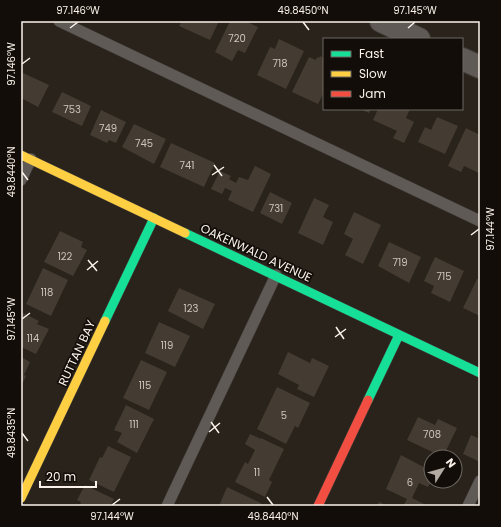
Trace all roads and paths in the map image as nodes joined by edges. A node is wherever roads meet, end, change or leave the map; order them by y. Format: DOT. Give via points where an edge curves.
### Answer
graph roads {
  1 [pos="59,21"];
  2 [pos="381,21"];
  3 [pos="417,38"];
  4 [pos="463,59"];
  5 [pos="480,67"];
  6 [pos="26,157"];
  7 [pos="21,180"];
  8 [pos="154,218"];
  9 [pos="480,221"];
  10 [pos="276,275"];
  11 [pos="399,335"];
  12 [pos="480,373"];
  13 [pos="480,481"];
  14 [pos="21,498"];
  15 [pos="167,506"];
  16 [pos="318,506"];
  17 [pos="468,506"];
  1 -- 9 [label="lane"];
  2 -- 3 [label="street"];
  4 -- 5 [label="street"];
  6 -- 7 [label="lane"];
  6 -- 8 [label="street, OAKENWALD AVENUE"];
  8 -- 10 [label="street, OAKENWALD AVENUE"];
  8 -- 14 [label="street, RUTTAN BAY"];
  10 -- 11 [label="street, OAKENWALD AVENUE"];
  10 -- 15 [label="lane"];
  11 -- 12 [label="street, OAKENWALD AVENUE"];
  11 -- 16 [label="street"];
  13 -- 17 [label="lane"];
}
